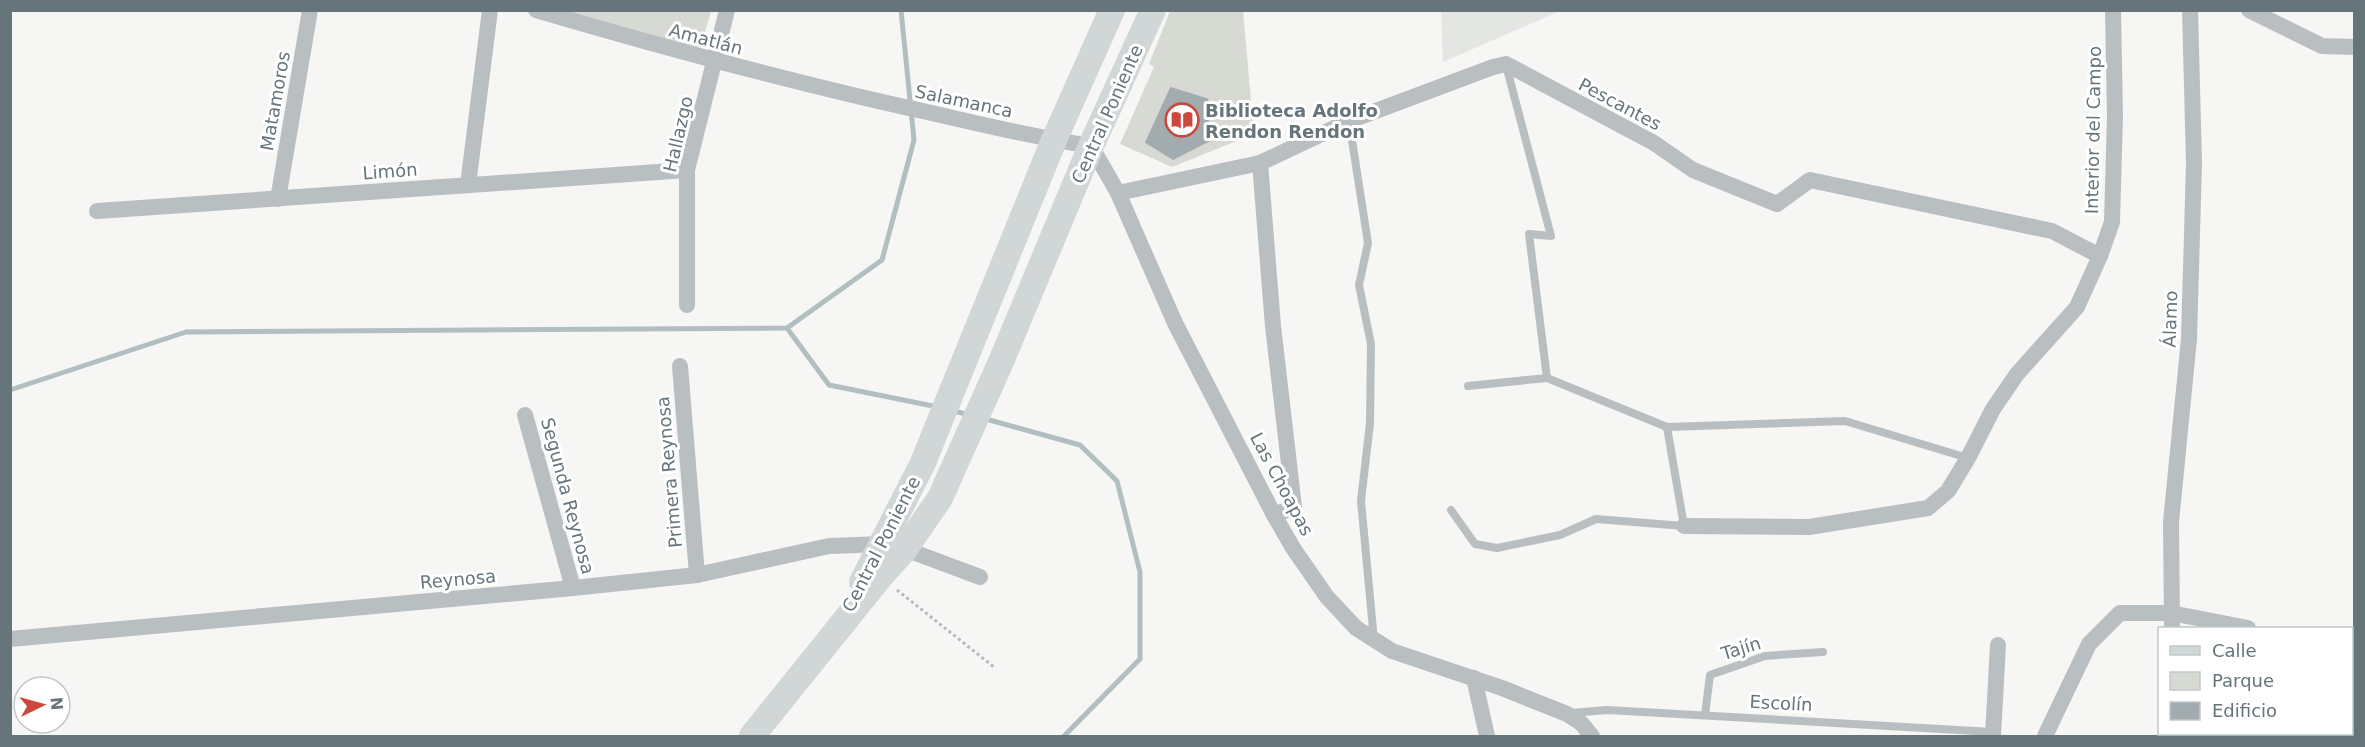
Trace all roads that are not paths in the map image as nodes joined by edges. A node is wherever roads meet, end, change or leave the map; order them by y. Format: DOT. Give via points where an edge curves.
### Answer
graph roads {
  1 [pos="310,10"];
  2 [pos="490,10"];
  3 [pos="536,10"];
  4 [pos="727,10"];
  5 [pos="1112,10"];
  6 [pos="1153,10"];
  7 [pos="2113,10"];
  8 [pos="2190,10"];
  9 [pos="2249,10"];
  10 [pos="2355,47"];
  11 [pos="715,62"];
  12 [pos="1506,64"];
  13 [pos="867,100"];
  14 [pos="1348,121"];
  15 [pos="1054,140"];
  16 [pos="1091,146"];
  17 [pos="1260,162"];
  18 [pos="687,170"];
  19 [pos="468,185"];
  20 [pos="1118,193"];
  21 [pos="278,199"];
  22 [pos="97,211"];
  23 [pos="2100,256"];
  24 [pos="687,305"];
  25 [pos="680,366"];
  26 [pos="1547,378"];
  27 [pos="1468,386"];
  28 [pos="525,415"];
  29 [pos="1667,427"];
  30 [pos="1968,458"];
  31 [pos="1451,510"];
  32 [pos="1274,515"];
  33 [pos="1684,526"];
  34 [pos="894,546"];
  35 [pos="697,575"];
  36 [pos="980,577"];
  37 [pos="573,588"];
  38 [pos="2171,621"];
  39 [pos="2237,627"];
  40 [pos="837,630"];
  41 [pos="10,639"];
  42 [pos="1374,640"];
  43 [pos="1998,645"];
  44 [pos="1822,652"];
  45 [pos="1474,678"];
  46 [pos="1567,714"];
  47 [pos="1705,715"];
  48 [pos="1993,734"];
  49 [pos="752,736"];
  50 [pos="1487,736"];
  51 [pos="1592,736"];
  52 [pos="2045,736"];
  1 -- 21 [label="street, Matamoros"];
  2 -- 19 [label="street"];
  3 -- 11 [label="street, Amatlán"];
  4 -- 11 [label="street, Hallazgo"];
  5 -- 15 [label="main road, Central Poniente"];
  6 -- 16 [label="main road, Central Poniente"];
  7 -- 23 [label="street, Interior del Campo" via="2112,222"];
  8 -- 38 [label="street, Álamo" via="2194,163 2189,339 2171,522"];
  9 -- 10 [label="street" via="2322,46"];
  11 -- 13 [label="street, Amatlán"];
  11 -- 18 [label="street, Hallazgo"];
  12 -- 14 [label="street"];
  12 -- 23 [label="street, Pescantes" via="1653,143 1693,170 1777,204 1810,180 2052,231"];
  12 -- 26 [label="lane" via="1551,236 1529,234"];
  13 -- 15 [label="street, Salamanca"];
  14 -- 17 [label="street"];
  14 -- 42 [label="lane" via="1368,243 1359,285 1371,344 1370,423 1361,501"];
  15 -- 16 [label="street"];
  15 -- 34 [label="main road, Central Poniente" via="922,465"];
  16 -- 20 [label="street, Las Choapas"];
  16 -- 34 [label="main road, Central Poniente" via="952,474 922,527"];
  17 -- 20 [label="street"];
  17 -- 32 [label="street" via="1273,326 1294,507"];
  18 -- 19 [label="street, Limón"];
  18 -- 24 [label="street, Hallazgo"];
  19 -- 21 [label="street, Limón"];
  20 -- 32 [label="street, Las Choapas" via="1175,323"];
  21 -- 22 [label="street, Limón"];
  23 -- 30 [label="street, Interior del Campo" via="2077,307 2017,374 1993,409"];
  25 -- 35 [label="street, Primera Reynosa"];
  26 -- 27 [label="lane"];
  26 -- 29 [label="lane"];
  28 -- 37 [label="street, Segunda Reynosa"];
  29 -- 30 [label="lane" via="1845,421"];
  29 -- 33 [label="lane"];
  30 -- 33 [label="street, Interior del Campo" via="1947,491 1928,508 1809,527"];
  31 -- 33 [label="lane, Interior del Campo" via="1475,544 1497,548 1560,535 1596,519"];
  32 -- 42 [label="street, Las Choapas" via="1326,597 1356,628"];
  34 -- 35 [label="street, Reynosa" via="829,546"];
  34 -- 36 [label="street"];
  34 -- 40 [label="main road, Central Poniente"];
  34 -- 40 [label="main road, Central Poniente" via="880,577"];
  35 -- 37 [label="street, Reynosa"];
  37 -- 41 [label="street, Reynosa"];
  38 -- 39 [label="street"];
  38 -- 52 [label="street" via="2120,613 2089,644"];
  40 -- 49 [label="main road"];
  42 -- 45 [label="street, Las Choapas" via="1392,651"];
  43 -- 48 [label="street"];
  44 -- 47 [label="lane, Tajín" via="1765,656 1710,675"];
  45 -- 46 [label="street, Las Choapas"];
  45 -- 50 [label="street"];
  46 -- 47 [label="lane, Escolín" via="1607,710"];
  46 -- 51 [label="street, Las Choapas"];
  47 -- 48 [label="lane, Escolín"];
}
